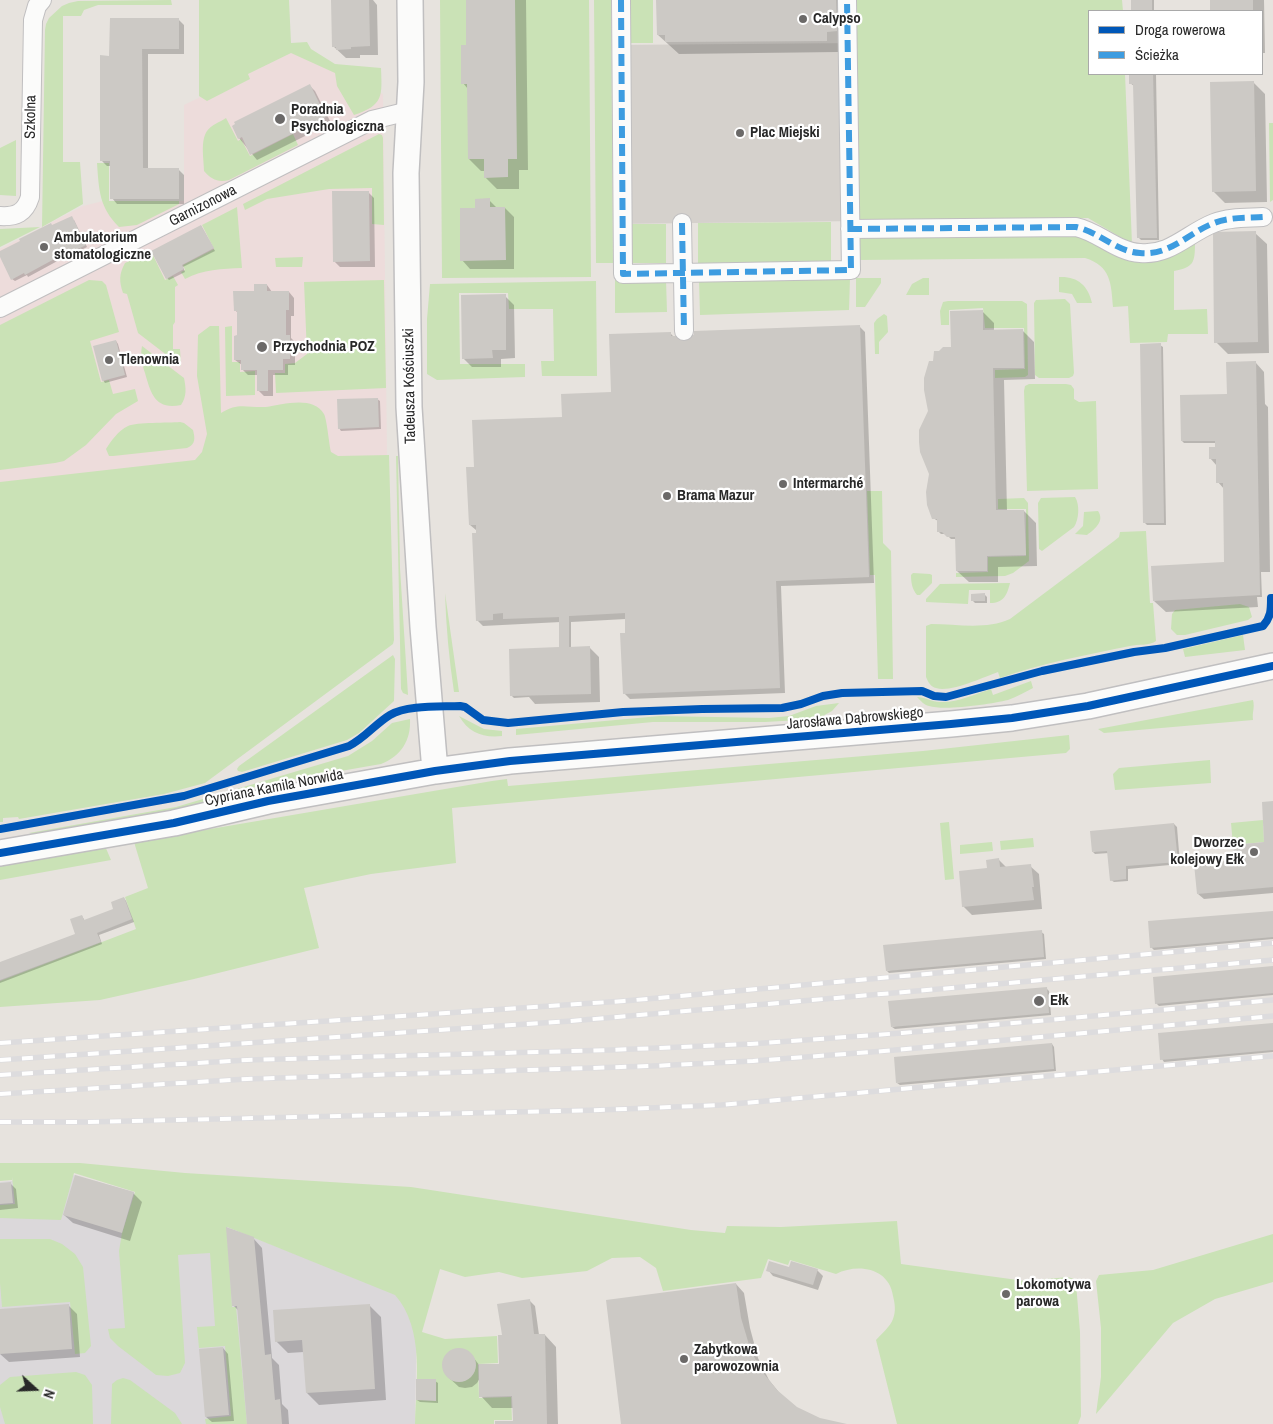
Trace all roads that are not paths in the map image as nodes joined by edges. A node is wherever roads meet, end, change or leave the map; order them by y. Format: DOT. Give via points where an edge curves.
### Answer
graph roads {
  1 [pos="42,0"];
  2 [pos="410,0"];
  3 [pos="621,0"];
  4 [pos="847,0"];
  5 [pos="409,111"];
  6 [pos="0,216"];
  7 [pos="1263,217"];
  8 [pos="682,223"];
  9 [pos="850,229"];
  10 [pos="683,273"];
  11 [pos="0,308"];
  12 [pos="684,330"];
  13 [pos="1273,666"];
  14 [pos="435,771"];
  15 [pos="0,853"];
  1 -- 6 [label="street, Szkolna" via="32,20 30,197 28,205 18,215"];
  2 -- 5 [label="street, Tadeusza Kościuszki"];
  3 -- 10 [label="street" via="623,274"];
  4 -- 9 [label="street"];
  5 -- 11 [label="street, Garnizonowa" via="372,120"];
  5 -- 14 [label="street, Tadeusza Kościuszki" via="406,173 411,446"];
  7 -- 9 [label="street" via="1215,222 1172,247 1152,254 1130,252 1076,227"];
  8 -- 10 [label="street"];
  9 -- 10 [label="street" via="851,270"];
  10 -- 12 [label="street"];
  13 -- 14 [label="street, Jarosława Dąbrowskiego" via="1088,706 1012,718 510,761"];
  14 -- 15 [label="street, Cypriana Kamila Norwida" via="268,801 174,823"];
}
